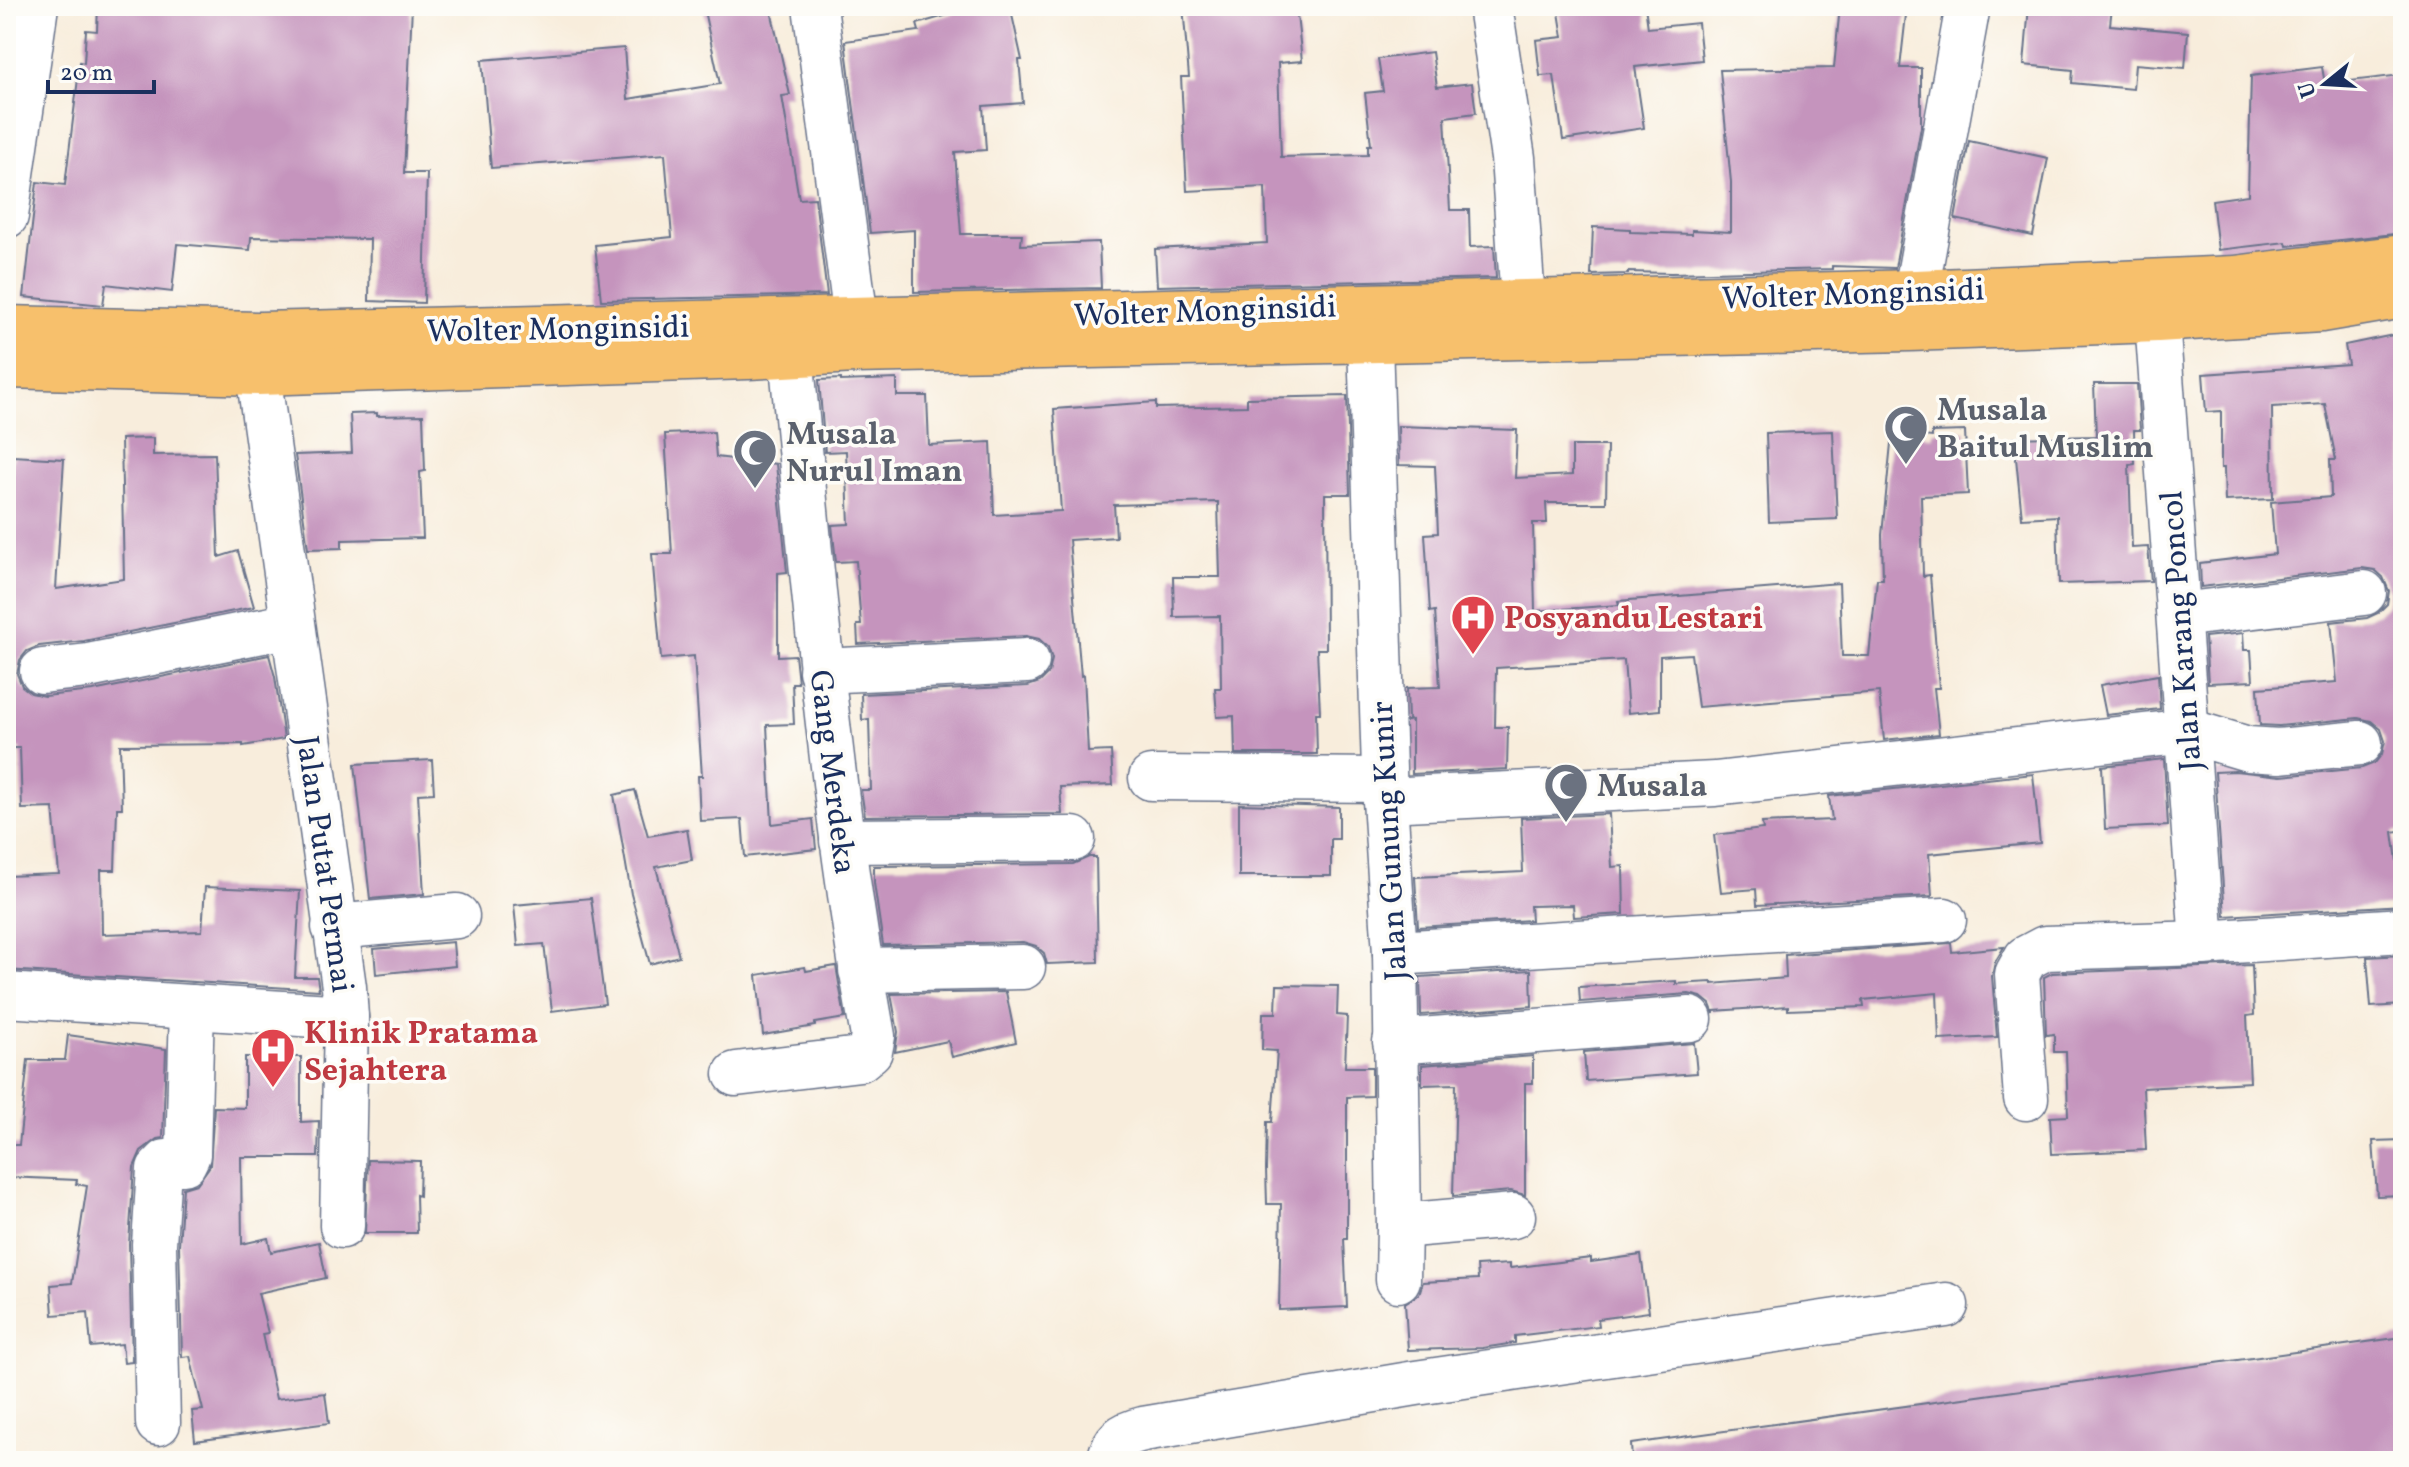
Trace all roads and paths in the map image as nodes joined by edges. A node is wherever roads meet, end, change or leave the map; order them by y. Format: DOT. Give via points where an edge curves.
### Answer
graph roads {
  1 [pos="36,6"];
  2 [pos="815,6"];
  3 [pos="1490,6"];
  4 [pos="1968,6"];
  5 [pos="6,216"];
  6 [pos="2403,257"];
  7 [pos="1916,292"];
  8 [pos="2403,296"];
  9 [pos="1523,301"];
  10 [pos="856,320"];
  11 [pos="2157,320"];
  12 [pos="6,328"];
  13 [pos="747,340"];
  14 [pos="1370,342"];
  15 [pos="791,354"];
  16 [pos="6,366"];
  17 [pos="258,373"];
  18 [pos="2364,593"];
  19 [pos="2179,615"];
  20 [pos="292,625"];
  21 [pos="1027,661"];
  22 [pos="42,671"];
  23 [pos="821,671"];
  24 [pos="2188,731"];
  25 [pos="2360,743"];
  26 [pos="1151,778"];
  27 [pos="1384,790"];
  28 [pos="1073,839"];
  29 [pos="842,841"];
  30 [pos="457,916"];
  31 [pos="1944,920"];
  32 [pos="334,927"];
  33 [pos="2403,930"];
  34 [pos="2202,943"];
  35 [pos="1395,953"];
  36 [pos="1023,967"];
  37 [pos="861,970"];
  38 [pos="6,995"];
  39 [pos="192,1007"];
  40 [pos="346,1017"];
  41 [pos="1690,1019"];
  42 [pos="1395,1042"];
  43 [pos="736,1074"];
  44 [pos="2026,1098"];
  45 [pos="1513,1216"];
  46 [pos="342,1226"];
  47 [pos="1399,1226"];
  48 [pos="1398,1280"];
  49 [pos="1946,1305"];
  50 [pos="158,1423"];
  51 [pos="1109,1461"];
  1 -- 5 [label="street"];
  2 -- 10 [label="street"];
  3 -- 9 [label="street" via="1513,158"];
  4 -- 7 [label="street"];
  6 -- 7 [label="main road, Wolter Monginsidi" via="2235,278"];
  7 -- 9 [label="main road, Wolter Monginsidi"];
  8 -- 11 [label="main road, Wolter Monginsidi" via="2321,310"];
  9 -- 10 [label="main road, Wolter Monginsidi"];
  10 -- 13 [label="main road, Wolter Monginsidi"];
  11 -- 14 [label="main road, Wolter Monginsidi"];
  11 -- 19 [label="street, Jalan Karang Poncol"];
  12 -- 13 [label="main road, Wolter Monginsidi"];
  13 -- 15 [label="main road, Wolter Monginsidi"];
  13 -- 17 [label="main road, Wolter Monginsidi"];
  14 -- 15 [label="main road, Wolter Monginsidi"];
  14 -- 27 [label="street, Jalan Gunung Kunir"];
  15 -- 23 [label="street, Gang Merdeka"];
  16 -- 17 [label="main road, Wolter Monginsidi"];
  17 -- 20 [label="street, Jalan Putat Permai"];
  18 -- 19 [label="street"];
  19 -- 24 [label="street, Jalan Karang Poncol"];
  20 -- 22 [label="street"];
  20 -- 32 [label="street, Jalan Putat Permai"];
  21 -- 23 [label="street"];
  23 -- 29 [label="street, Gang Merdeka"];
  24 -- 25 [label="street" via="2248,749"];
  24 -- 27 [label="street" via="1715,784"];
  24 -- 34 [label="street, Jalan Karang Poncol"];
  26 -- 27 [label="street"];
  27 -- 35 [label="street, Jalan Gunung Kunir"];
  28 -- 29 [label="street"];
  29 -- 37 [label="street, Gang Merdeka"];
  30 -- 32 [label="street"];
  31 -- 35 [label="street"];
  32 -- 40 [label="street, Jalan Putat Permai"];
  33 -- 34 [label="street"];
  34 -- 44 [label="street" via="2045,948 2026,958 2017,974"];
  35 -- 42 [label="street, Jalan Gunung Kunir"];
  36 -- 37 [label="street"];
  37 -- 43 [label="street, Gang Merdeka" via="873,1036 870,1051 860,1059"];
  38 -- 39 [label="street, Jalan Putat Permai"];
  39 -- 40 [label="street, Jalan Putat Permai"];
  39 -- 50 [label="street" via="188,1155 184,1163 166,1162 159,1169 154,1244"];
  40 -- 46 [label="street"];
  41 -- 42 [label="street"];
  42 -- 47 [label="street, Jalan Gunung Kunir"];
  45 -- 47 [label="street"];
  47 -- 48 [label="street, Jalan Gunung Kunir"];
  49 -- 51 [label="street" via="1143,1429 1120,1437"];
}
